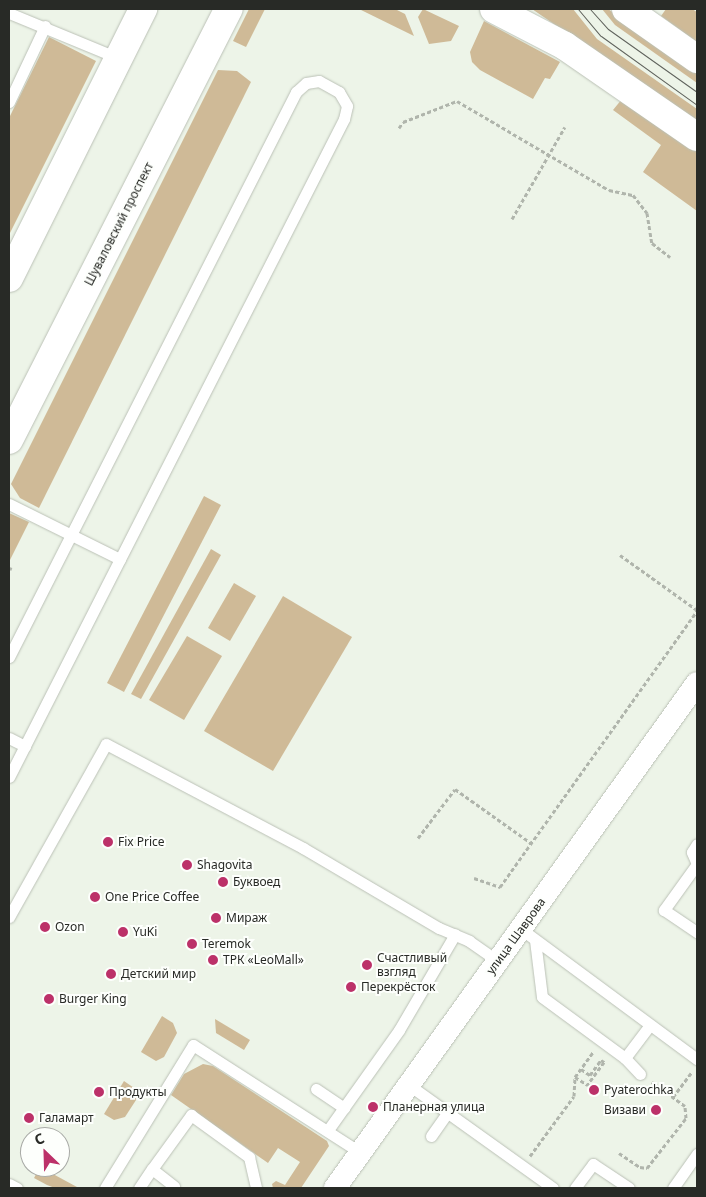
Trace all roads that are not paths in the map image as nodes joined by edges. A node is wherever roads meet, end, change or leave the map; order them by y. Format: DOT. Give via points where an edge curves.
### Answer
graph roads {
  1 [pos="143,9"];
  2 [pos="229,9"];
  3 [pos="494,9"];
  4 [pos="626,9"];
  5 [pos="9,13"];
  6 [pos="45,26"];
  7 [pos="119,58"];
  8 [pos="697,59"];
  9 [pos="9,102"];
  10 [pos="697,136"];
  11 [pos="9,278"];
  12 [pos="9,440"];
  13 [pos="9,504"];
  14 [pos="71,535"];
  15 [pos="120,559"];
  16 [pos="9,657"];
  17 [pos="697,683"];
  18 [pos="9,738"];
  19 [pos="25,746"];
  20 [pos="9,777"];
  21 [pos="697,844"];
  22 [pos="697,864"];
  23 [pos="9,917"];
  24 [pos="697,932"];
  25 [pos="455,934"];
  26 [pos="528,934"];
  27 [pos="498,961"];
  28 [pos="650,1025"];
  29 [pos="624,1058"];
  30 [pos="696,1058"];
  31 [pos="640,1074"];
  32 [pos="409,1086"];
  33 [pos="316,1089"];
  34 [pos="344,1108"];
  35 [pos="447,1113"];
  36 [pos="328,1130"];
  37 [pos="431,1136"];
  38 [pos="361,1153"];
  39 [pos="697,1154"];
  40 [pos="152,1169"];
  41 [pos="9,1184"];
  42 [pos="174,1186"];
  43 [pos="17,1188"];
  44 [pos="105,1188"];
  45 [pos="139,1188"];
  46 [pos="256,1188"];
  47 [pos="335,1188"];
  48 [pos="553,1188"];
  49 [pos="575,1188"];
  50 [pos="629,1188"];
  51 [pos="672,1188"];
  1 -- 7 [label="main road"];
  2 -- 12 [label="main road, Шуваловский проспект"];
  3 -- 10 [label="main road" via="565,46"];
  4 -- 8 [label="main road"];
  5 -- 6 [label="lane"];
  6 -- 7 [label="lane"];
  6 -- 9 [label="lane"];
  7 -- 11 [label="main road"];
  13 -- 14 [label="lane"];
  14 -- 15 [label="lane"];
  14 -- 15 [label="lane" via="296,92 306,83 319,81 339,92 347,106 344,119"];
  14 -- 16 [label="lane"];
  15 -- 19 [label="lane"];
  17 -- 26 [label="street, улица Шаврова"];
  18 -- 19 [label="lane"];
  19 -- 20 [label="lane"];
  21 -- 22 [label="lane" via="692,852"];
  22 -- 24 [label="lane" via="664,910"];
  23 -- 25 [label="lane" via="106,744 303,848"];
  25 -- 27 [label="lane"];
  25 -- 34 [label="lane" via="400,1030"];
  26 -- 27 [label="street, улица Шаврова"];
  26 -- 28 [label="lane"];
  26 -- 29 [label="lane" via="542,997"];
  27 -- 32 [label="street, улица Шаврова"];
  28 -- 29 [label="lane"];
  28 -- 30 [label="lane"];
  29 -- 31 [label="lane"];
  32 -- 35 [label="lane"];
  32 -- 38 [label="street, улица Шаврова"];
  33 -- 34 [label="lane"];
  34 -- 36 [label="lane"];
  35 -- 37 [label="lane"];
  35 -- 48 [label="lane"];
  36 -- 38 [label="lane"];
  36 -- 44 [label="lane" via="193,1045"];
  38 -- 47 [label="street, улица Шаврова"];
  39 -- 51 [label="lane"];
  40 -- 42 [label="lane"];
  40 -- 45 [label="lane"];
  40 -- 46 [label="lane" via="191,1115 249,1157"];
  41 -- 43 [label="lane"];
  49 -- 50 [label="lane" via="593,1164"];
}
